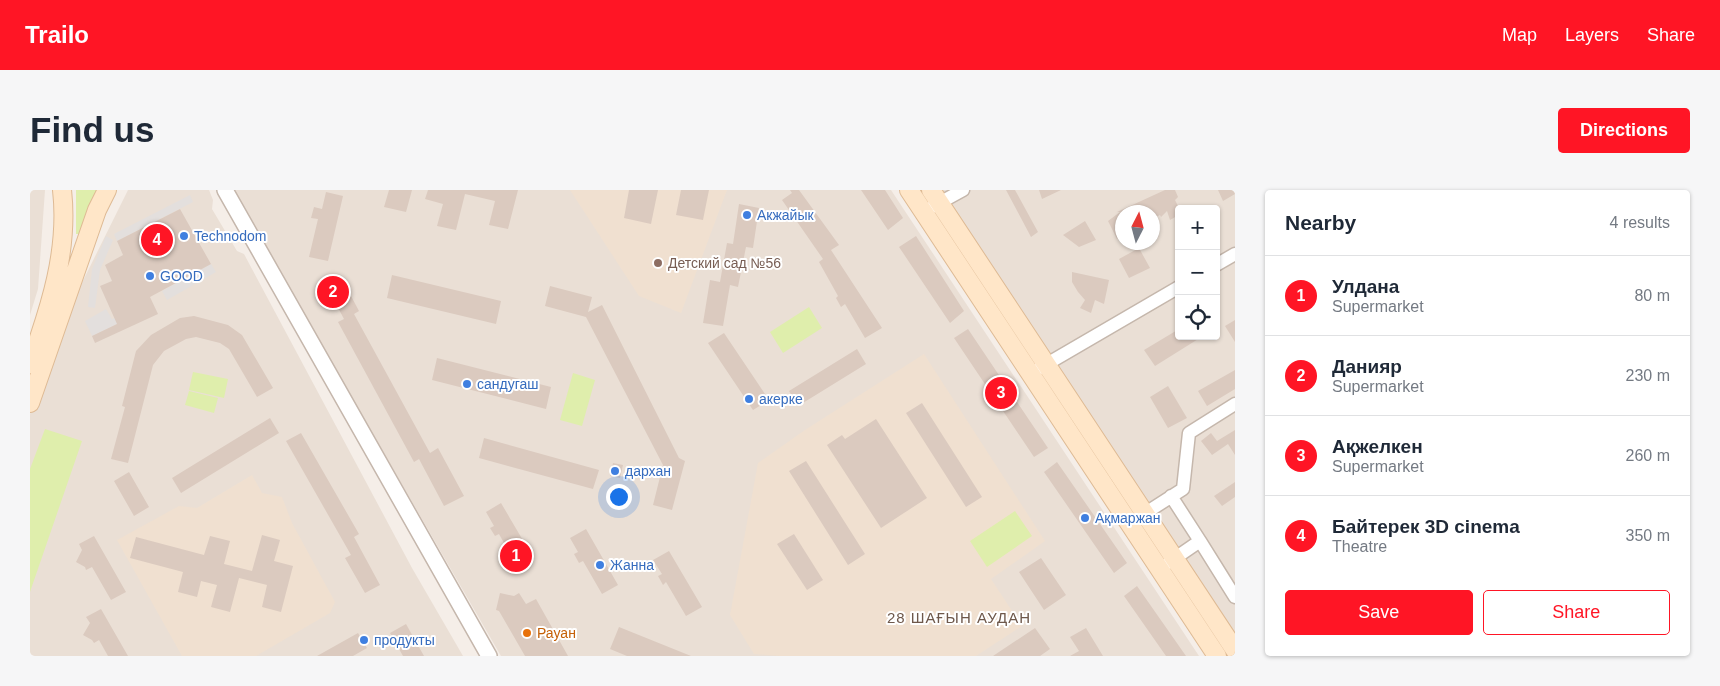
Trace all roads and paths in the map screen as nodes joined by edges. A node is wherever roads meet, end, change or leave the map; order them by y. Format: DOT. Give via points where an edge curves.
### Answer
graph roads {
  1 [pos="62,190"];
  2 [pos="107,190"];
  3 [pos="225,190"];
  4 [pos="909,190"];
  5 [pos="963,190"];
  6 [pos="935,196"];
  7 [pos="924,212"];
  8 [pos="1235,254"];
  9 [pos="1220,263"];
  10 [pos="1175,289"];
  11 [pos="30,364"];
  12 [pos="1039,369"];
  13 [pos="30,403"];
  14 [pos="1235,404"];
  15 [pos="1171,496"];
  16 [pos="1144,514"];
  17 [pos="1200,541"];
  18 [pos="1167,564"];
  19 [pos="1235,597"];
  20 [pos="1235,650"];
  21 [pos="489,656"];
  22 [pos="1217,656"];
  1 -- 11 [label="main road" via="63,235 58,274"];
  2 -- 13 [label="main road" via="97,210"];
  3 -- 21 [label="street"];
  4 -- 7 [label="main road"];
  5 -- 6 [label="street"];
  6 -- 7 [label="street"];
  6 -- 12 [label="main road"];
  7 -- 12 [label="main road" via="982,302"];
  8 -- 9 [label="street"];
  10 -- 12 [label="street"];
  12 -- 16 [label="main road"];
  12 -- 18 [label="main road"];
  14 -- 15 [label="street" via="1189,433 1182,489"];
  15 -- 16 [label="street"];
  15 -- 17 [label="street"];
  16 -- 18 [label="main road"];
  17 -- 18 [label="street"];
  17 -- 19 [label="street"];
  18 -- 20 [label="main road"];
  18 -- 22 [label="main road"];
}
